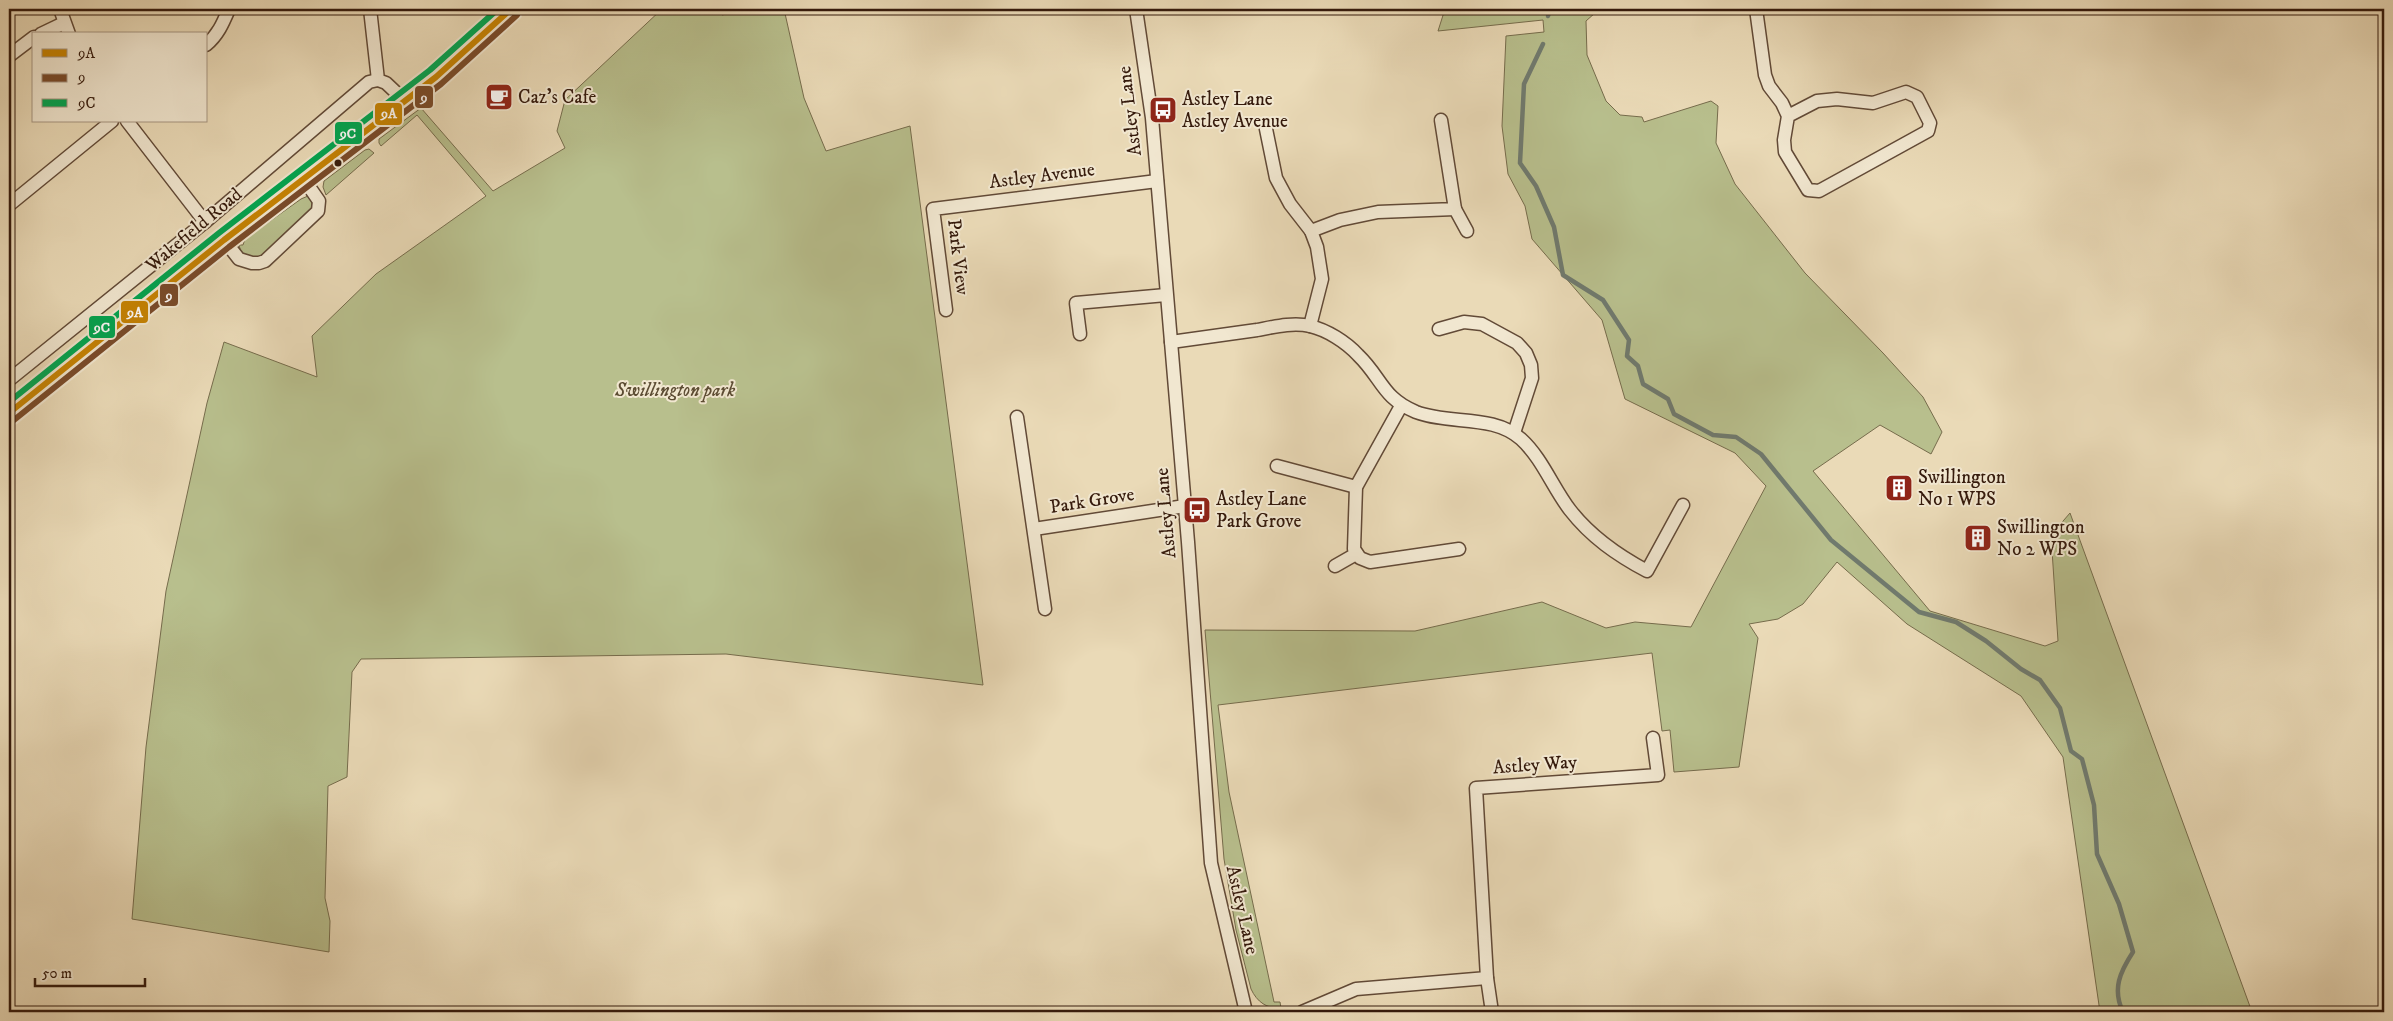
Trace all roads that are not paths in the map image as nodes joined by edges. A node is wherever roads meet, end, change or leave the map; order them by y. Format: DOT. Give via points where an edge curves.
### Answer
graph roads {
  1 [pos="60,9"];
  2 [pos="229,9"];
  3 [pos="370,9"];
  4 [pos="511,9"];
  5 [pos="1136,9"];
  6 [pos="1756,9"];
  7 [pos="66,28"];
  8 [pos="49,32"];
  9 [pos="32,39"];
  10 [pos="208,44"];
  11 [pos="9,56"];
  12 [pos="378,80"];
  13 [pos="404,100"];
  14 [pos="1788,116"];
  15 [pos="1441,120"];
  16 [pos="111,122"];
  17 [pos="127,122"];
  18 [pos="1266,129"];
  19 [pos="303,178"];
  20 [pos="1157,181"];
  21 [pos="9,205"];
  22 [pos="933,209"];
  23 [pos="1455,209"];
  24 [pos="205,222"];
  25 [pos="1468,230"];
  26 [pos="1311,232"];
  27 [pos="224,240"];
  28 [pos="1166,295"];
  29 [pos="946,310"];
  30 [pos="1310,326"];
  31 [pos="1439,329"];
  32 [pos="1080,334"];
  33 [pos="1171,342"];
  34 [pos="9,380"];
  35 [pos="1401,406"];
  36 [pos="9,413"];
  37 [pos="1017,417"];
  38 [pos="1514,433"];
  39 [pos="1277,466"];
  40 [pos="1356,487"];
  41 [pos="1683,505"];
  42 [pos="1185,506"];
  43 [pos="1034,529"];
  44 [pos="1459,549"];
  45 [pos="1356,554"];
  46 [pos="1336,566"];
  47 [pos="1045,609"];
  48 [pos="1653,738"];
  49 [pos="1487,978"];
  50 [pos="1246,1012"];
  51 [pos="1302,1012"];
  52 [pos="1492,1012"];
  1 -- 7 [label="street"];
  2 -- 10 [label="street" via="214,39"];
  3 -- 12 [label="street"];
  4 -- 13 [label="main road, Wakefield Road" via="436,77"];
  5 -- 20 [label="street, Astley Lane" via="1152,118"];
  6 -- 14 [label="street" via="1765,75"];
  7 -- 8 [label="street"];
  9 -- 11 [label="street"];
  12 -- 13 [label="street" via="386,82"];
  12 -- 24 [label="street, Wakefield Road" via="370,82"];
  13 -- 19 [label="main road, Wakefield Road"];
  14 -- 14 [label="street" via="1785,152 1805,187 1815,192 1928,131 1930,123 1917,96 1906,92 1873,103 1837,99 1817,102"];
  15 -- 23 [label="street"];
  16 -- 21 [label="street"];
  17 -- 24 [label="street"];
  18 -- 26 [label="street" via="1276,178"];
  19 -- 27 [label="main road, Wakefield Road"];
  19 -- 27 [label="street" via="319,201 318,211 265,260 252,264 239,259"];
  20 -- 22 [label="street, Astley Avenue"];
  20 -- 28 [label="street, Astley Lane"];
  22 -- 29 [label="street, Park View"];
  23 -- 25 [label="street"];
  23 -- 26 [label="street" via="1378,212 1340,220"];
  24 -- 34 [label="street, Wakefield Road"];
  26 -- 30 [label="street" via="1322,279"];
  27 -- 36 [label="main road, Wakefield Road"];
  28 -- 32 [label="street" via="1076,303"];
  28 -- 33 [label="street, Astley Lane"];
  30 -- 33 [label="street" via="1283,326"];
  30 -- 35 [label="street" via="1339,339 1359,355"];
  31 -- 38 [label="street" via="1464,322 1482,324 1517,343 1526,353 1532,378"];
  33 -- 42 [label="street, Astley Lane"];
  35 -- 38 [label="street" via="1445,420 1492,424"];
  35 -- 40 [label="street"];
  37 -- 43 [label="street, Park Grove"];
  38 -- 41 [label="street" via="1530,450 1570,510 1594,537 1644,576"];
  39 -- 40 [label="street"];
  40 -- 45 [label="street" via="1353,544"];
  42 -- 43 [label="street, Park Grove"];
  42 -- 50 [label="street, Astley Lane" via="1211,863"];
  43 -- 47 [label="street, Park Grove"];
  44 -- 45 [label="street" via="1370,562"];
  45 -- 46 [label="street"];
  48 -- 49 [label="street, Astley Way" via="1658,775 1476,788"];
  49 -- 51 [label="street" via="1356,989"];
  49 -- 52 [label="street, Astley Way"];
}
